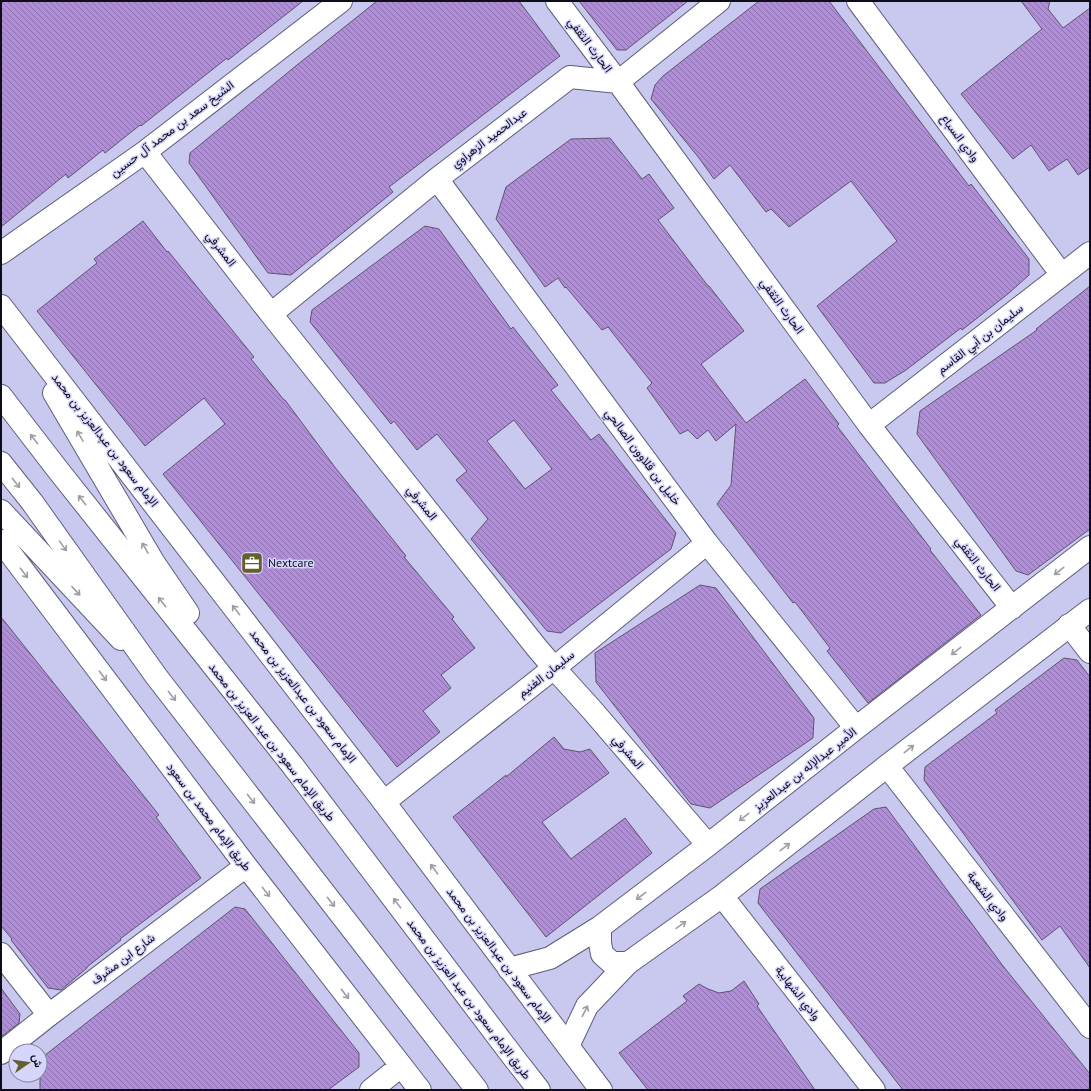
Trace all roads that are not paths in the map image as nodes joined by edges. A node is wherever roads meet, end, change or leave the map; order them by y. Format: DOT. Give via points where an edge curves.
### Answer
graph roads {
  1 [pos="341,1"];
  2 [pos="557,1"];
  3 [pos="719,1"];
  4 [pos="858,1"];
  5 [pos="618,82"];
  6 [pos="145,152"];
  7 [pos="437,179"];
  8 [pos="1090,253"];
  9 [pos="1,254"];
  10 [pos="1062,275"];
  11 [pos="4,308"];
  12 [pos="271,314"];
  13 [pos="1,396"];
  14 [pos="870,425"];
  15 [pos="1,463"];
  16 [pos="1,511"];
  17 [pos="1,542"];
  18 [pos="707,544"];
  19 [pos="1090,547"];
  20 [pos="1012,608"];
  21 [pos="1090,610"];
  22 [pos="1069,625"];
  23 [pos="1090,652"];
  24 [pos="554,668"];
  25 [pos="156,676"];
  26 [pos="856,728"];
  27 [pos="293,766"];
  28 [pos="887,766"];
  29 [pos="384,802"];
  30 [pos="708,845"];
  31 [pos="246,866"];
  32 [pos="722,896"];
  33 [pos="600,927"];
  34 [pos="1,954"];
  35 [pos="628,963"];
  36 [pos="509,969"];
  37 [pos="49,1015"];
  38 [pos="1090,1027"];
  39 [pos="568,1046"];
  40 [pos="1,1053"];
  41 [pos="514,1058"];
  42 [pos="401,1066"];
  43 [pos="371,1090"];
  44 [pos="420,1090"];
  45 [pos="478,1090"];
  46 [pos="539,1090"];
  47 [pos="552,1090"];
  48 [pos="601,1090"];
  49 [pos="874,1090"];
  1 -- 6 [label="street, الشيخ سعد بن محمد آل حسين"];
  2 -- 5 [label="street, الحارث الثقفي"];
  3 -- 5 [label="street"];
  4 -- 10 [label="street, وادي السباع"];
  5 -- 7 [label="street, عبدالحميد الزهراوي" via="570,77"];
  5 -- 14 [label="street, الحارث الثقفي"];
  6 -- 9 [label="street, الشيخ سعد بن محمد آل حسين"];
  6 -- 12 [label="street, المشرفي"];
  7 -- 12 [label="street, عبدالحميد الزهراوي"];
  7 -- 18 [label="street, خليل بن قلاوون الصالحي"];
  8 -- 10 [label="street, سليمان بن أبي القاسم"];
  10 -- 14 [label="street, سليمان بن أبي القاسم"];
  27 -- 11 [label="street, one-way" via="154,563"];
  29 -- 11 [label="street, الإمام سعود بن عبدالعزيز بن محمد, one-way"];
  12 -- 24 [label="street, المشرفي"];
  27 -- 13 [label="street, طريق الإمام سعود بن عبد العزيز بن محمد, one-way"];
  14 -- 20 [label="street, الحارث الثقفي"];
  15 -- 25 [label="street, one-way" via="32,502"];
  16 -- 25 [label="street, one-way"];
  17 -- 31 [label="street, طريق الإمام محمد بن سعود, one-way"];
  18 -- 24 [label="street, سليمان الغنيم"];
  18 -- 26 [label="street, خليل بن قلاوون الصالحي"];
  19 -- 20 [label="street, الأمير عبدالإله بن عبدالعزيز, one-way"];
  20 -- 26 [label="street, الأمير عبدالإله بن عبدالعزيز, one-way"];
  21 -- 22 [label="street"];
  22 -- 23 [label="street"];
  28 -- 22 [label="street, one-way"];
  24 -- 29 [label="street, سليمان الغنيم"];
  24 -- 30 [label="street, المشرفي"];
  25 -- 45 [label="street, one-way"];
  26 -- 30 [label="street, الأمير عبدالإله بن عبدالعزيز, one-way"];
  41 -- 27 [label="street, طريق الإمام سعود بن عبد العزيز بن محمد, one-way"];
  32 -- 28 [label="street, one-way"];
  28 -- 38 [label="street, وادي الشعبة"];
  36 -- 29 [label="street, الإمام سعود بن عبدالعزيز بن محمد, one-way"];
  30 -- 33 [label="street, الأمير عبدالإله بن عبدالعزيز, one-way"];
  31 -- 37 [label="street, شارع ابن مشرف"];
  31 -- 42 [label="street, طريق الإمام محمد بن سعود, one-way"];
  35 -- 32 [label="street, one-way"];
  32 -- 49 [label="street, وادي الشهابية"];
  33 -- 35 [label="street" via="602,954 612,963"];
  33 -- 36 [label="street, الأمير عبدالإله بن عبدالعزيز" via="550,958"];
  34 -- 37 [label="street"];
  39 -- 35 [label="street, one-way" via="587,1006"];
  36 -- 39 [label="street, الإمام سعود بن عبدالعزيز بن محمد"];
  37 -- 40 [label="street, شارع ابن مشرف"];
  39 -- 48 [label="street, الإمام سعود بن عبدالعزيز بن محمد"];
  41 -- 46 [label="street, طريق الإمام سعود بن عبد العزيز بن محمد"];
  41 -- 47 [label="street"];
  42 -- 43 [label="street"];
  42 -- 44 [label="street, طريق الإمام محمد بن سعود"];
}
